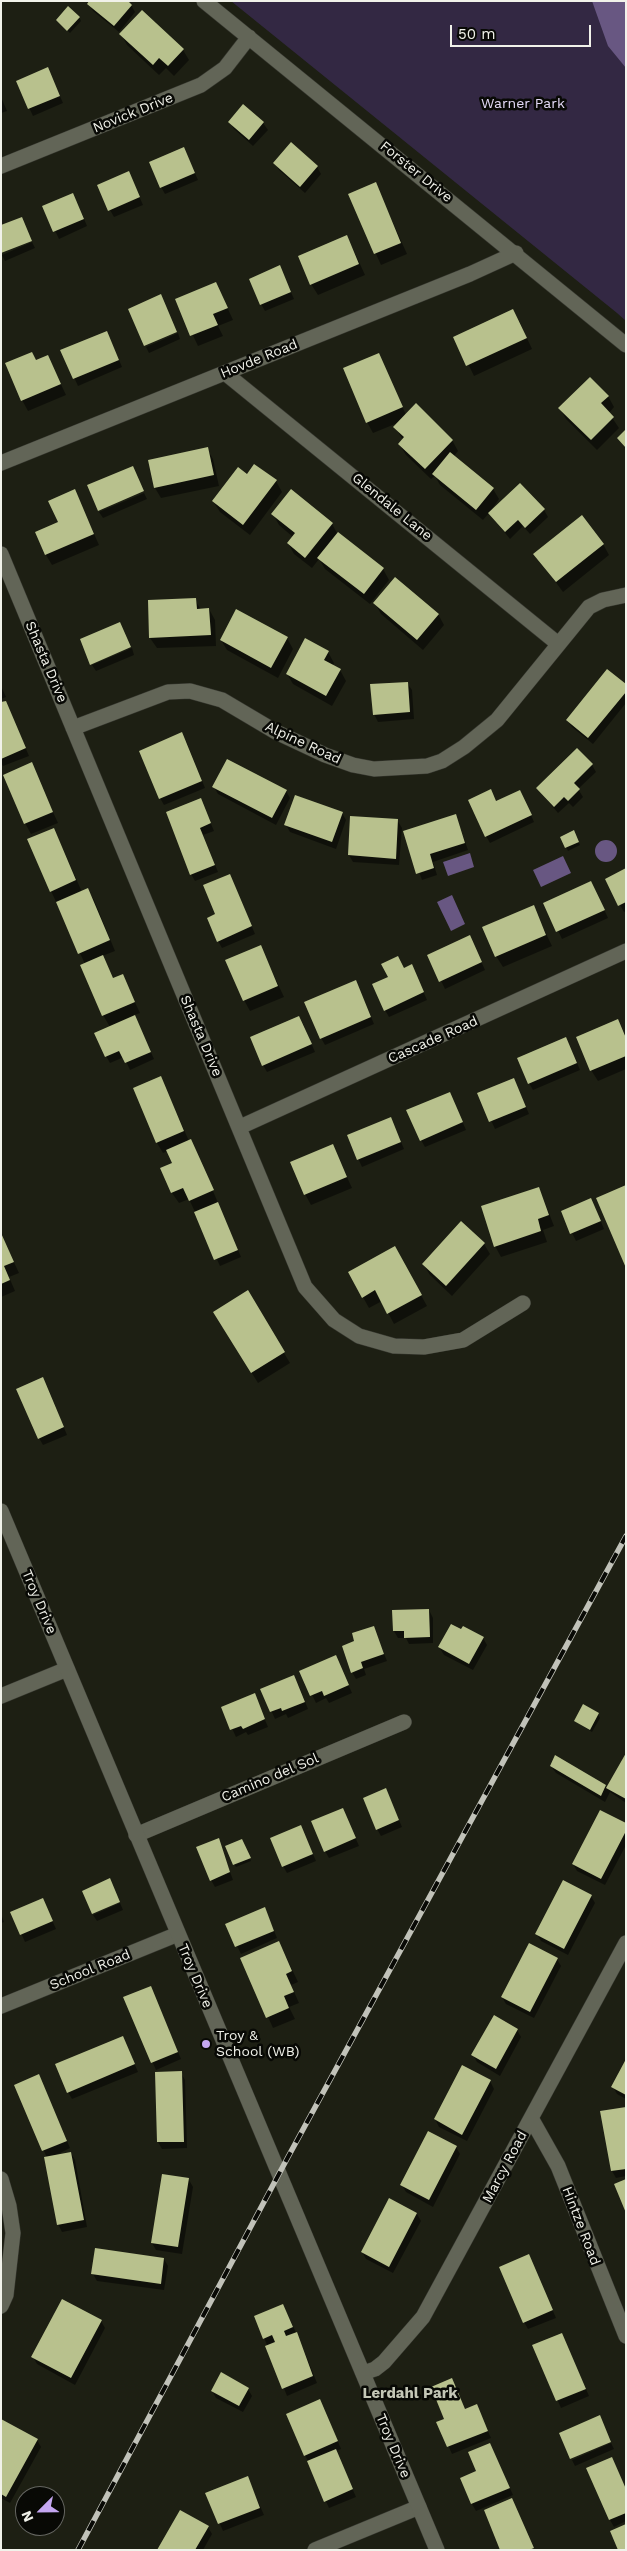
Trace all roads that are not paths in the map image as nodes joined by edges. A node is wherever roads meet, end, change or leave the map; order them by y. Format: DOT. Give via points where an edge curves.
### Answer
graph roads {
  1 [pos="204,1"];
  2 [pos="249,37"];
  3 [pos="1,166"];
  4 [pos="516,253"];
  5 [pos="626,344"];
  6 [pos="225,373"];
  7 [pos="1,463"];
  8 [pos="1,554"];
  9 [pos="626,595"];
  10 [pos="558,643"];
  11 [pos="73,728"];
  12 [pos="626,952"];
  13 [pos="240,1127"];
  14 [pos="523,1303"];
  15 [pos="1,1512"];
  16 [pos="67,1669"];
  17 [pos="1,1696"];
  18 [pos="404,1722"];
  19 [pos="136,1835"];
  20 [pos="178,1934"];
  21 [pos="626,1943"];
  22 [pos="1,2006"];
  23 [pos="531,2118"];
  24 [pos="1,2179"];
  25 [pos="1,2306"];
  26 [pos="626,2336"];
  27 [pos="363,2373"];
  28 [pos="419,2507"];
  29 [pos="315,2550"];
  30 [pos="437,2550"];
  1 -- 2 [label="street, Forster Drive"];
  2 -- 3 [label="street, Novick Drive" via="229,64 201,85"];
  2 -- 4 [label="street, Forster Drive"];
  4 -- 5 [label="street, Forster Drive"];
  4 -- 6 [label="street, Hovde Road"];
  6 -- 7 [label="street, Hovde Road"];
  6 -- 10 [label="street, Glendale Lane"];
  8 -- 11 [label="street, Shasta Drive"];
  9 -- 10 [label="street, Alpine Road" via="589,607"];
  10 -- 11 [label="street, Alpine Road" via="497,720 464,747 427,766 374,768 353,765 276,732 222,700 190,691 168,692"];
  11 -- 13 [label="street, Shasta Drive"];
  12 -- 13 [label="street, Cascade Road"];
  13 -- 14 [label="street, Shasta Drive" via="305,1287 334,1320 359,1336 394,1346 424,1347 463,1340"];
  15 -- 16 [label="street, Troy Drive"];
  16 -- 17 [label="street"];
  16 -- 19 [label="street, Troy Drive"];
  18 -- 19 [label="street, Camino del Sol"];
  19 -- 20 [label="street, Troy Drive"];
  20 -- 22 [label="street, School Road"];
  20 -- 27 [label="street, Troy Drive"];
  21 -- 23 [label="street, Marcy Road"];
  23 -- 26 [label="street, Hintze Road" via="558,2166"];
  23 -- 27 [label="street, Marcy Road" via="423,2317 384,2362"];
  24 -- 25 [label="street" via="12,2233 6,2295"];
  27 -- 28 [label="street, Troy Drive"];
  28 -- 29 [label="street"];
  28 -- 30 [label="street, Troy Drive"];
}
